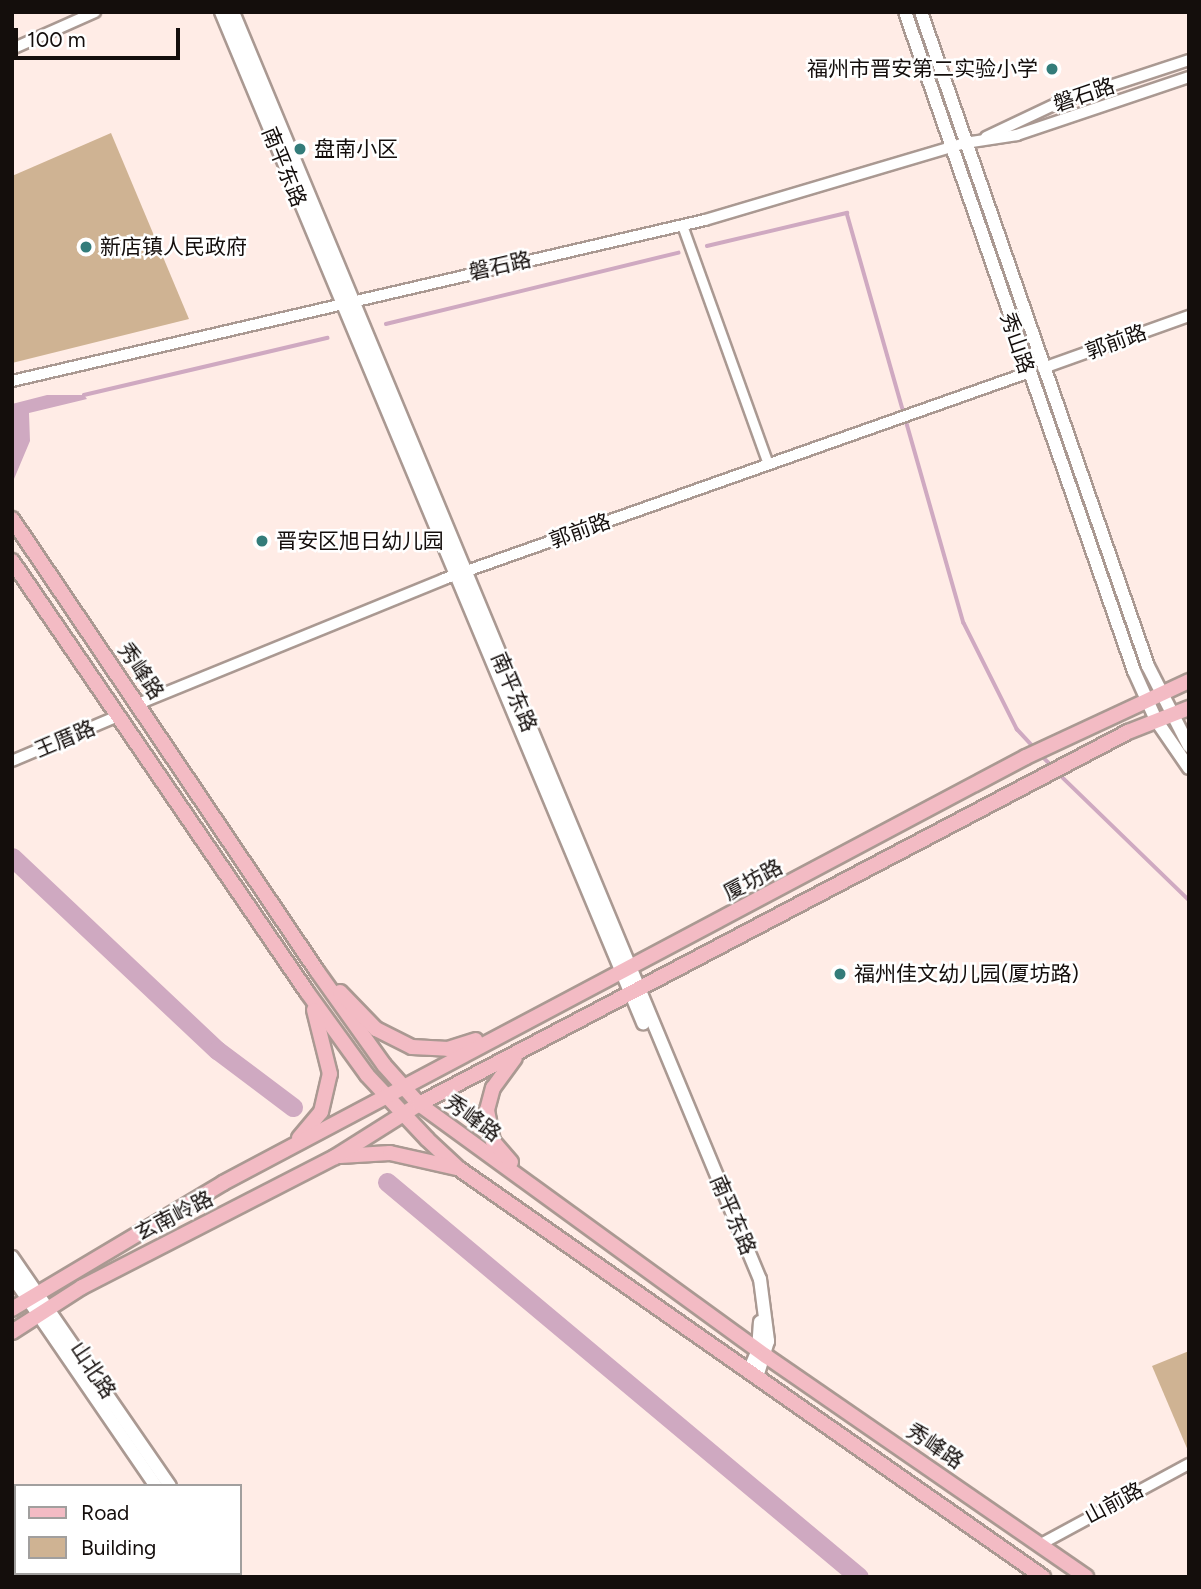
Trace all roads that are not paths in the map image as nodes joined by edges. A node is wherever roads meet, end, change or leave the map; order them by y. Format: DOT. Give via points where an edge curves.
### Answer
graph roads {
  1 [pos="95,12"];
  2 [pos="221,12"];
  3 [pos="233,12"];
  4 [pos="905,12"];
  5 [pos="921,12"];
  6 [pos="12,49"];
  7 [pos="1189,60"];
  8 [pos="1189,77"];
  9 [pos="983,138"];
  10 [pos="965,143"];
  11 [pos="952,148"];
  12 [pos="682,225"];
  13 [pos="345,302"];
  14 [pos="1189,316"];
  15 [pos="1043,368"];
  16 [pos="1027,373"];
  17 [pos="12,381"];
  18 [pos="768,464"];
  19 [pos="12,519"];
  20 [pos="12,561"];
  21 [pos="459,574"];
  22 [pos="1189,681"];
  23 [pos="1152,696"];
  24 [pos="138,704"];
  25 [pos="1189,708"];
  26 [pos="118,716"];
  27 [pos="1163,717"];
  28 [pos="1189,747"];
  29 [pos="12,761"];
  30 [pos="1189,768"];
  31 [pos="317,971"];
  32 [pos="626,971"];
  33 [pos="634,991"];
  34 [pos="307,992"];
  35 [pos="505,1034"];
  36 [pos="519,1053"];
  37 [pos="403,1087"];
  38 [pos="385,1097"];
  39 [pos="419,1104"];
  40 [pos="402,1114"];
  41 [pos="340,1122"];
  42 [pos="358,1141"];
  43 [pos="285,1152"];
  44 [pos="335,1157"];
  45 [pos="458,1168"];
  46 [pos="536,1188"];
  47 [pos="12,1257"];
  48 [pos="12,1276"];
  49 [pos="35,1294"];
  50 [pos="12,1309"];
  51 [pos="45,1309"];
  52 [pos="12,1332"];
  53 [pos="762,1353"];
  54 [pos="753,1373"];
  55 [pos="1189,1464"];
  56 [pos="155,1484"];
  57 [pos="169,1484"];
  58 [pos="1041,1544"];
  59 [pos="1043,1577"];
  60 [pos="1086,1577"];
  1 -- 6 [label="street"];
  2 -- 13 [label="main road, 南平东路"];
  3 -- 13 [label="main road, 南平东路"];
  4 -- 11 [label="main road, 秀山路"];
  5 -- 10 [label="main road, 秀山路"];
  7 -- 9 [label="street, 磐石路" via="1058,103"];
  8 -- 9 [label="street, 磐石路" via="1017,135"];
  9 -- 10 [label="street, 磐石路"];
  10 -- 11 [label="street, 磐石路"];
  10 -- 15 [label="main road, 秀山路"];
  11 -- 12 [label="street, 磐石路"];
  11 -- 16 [label="main road, 秀山路"];
  12 -- 13 [label="street, 磐石路"];
  12 -- 18 [label="street"];
  13 -- 17 [label="street, 磐石路"];
  13 -- 21 [label="main road, 南平东路"];
  14 -- 15 [label="street, 郭前路"];
  15 -- 23 [label="main road, 秀山路" via="1148,666"];
  16 -- 18 [label="street, 郭前路"];
  16 -- 23 [label="main road, 秀山路" via="1134,671"];
  18 -- 21 [label="street, 郭前路"];
  19 -- 24 [label="main road, 秀峰路"];
  20 -- 26 [label="main road, 秀峰路"];
  21 -- 24 [label="street, 郭前路"];
  21 -- 32 [label="main road, 南平东路"];
  22 -- 23 [label="main road, 厦坊路"];
  23 -- 27 [label="main road"];
  23 -- 32 [label="main road, 厦坊路" via="1033,753"];
  24 -- 31 [label="main road, 秀峰路"];
  25 -- 27 [label="main road, 厦坊路"];
  26 -- 29 [label="street, 王厝路"];
  26 -- 34 [label="main road, 秀峰路"];
  27 -- 28 [label="main road"];
  27 -- 30 [label="main road"];
  27 -- 33 [label="main road, 厦坊路"];
  31 -- 35 [label="main road" via="376,1028 412,1047 448,1049"];
  31 -- 37 [label="main road, 秀峰路"];
  32 -- 33 [label="main road, 南平东路"];
  32 -- 35 [label="main road, 厦坊路"];
  33 -- 36 [label="main road, 厦坊路"];
  33 -- 53 [label="main road, 南平东路" via="760,1279 767,1307"];
  34 -- 38 [label="main road, 秀峰路"];
  34 -- 43 [label="main road" via="329,1055 323,1107"];
  35 -- 37 [label="main road, 厦坊路"];
  36 -- 39 [label="main road, 厦坊路"];
  36 -- 46 [label="main road" via="493,1088 486,1121 499,1151"];
  37 -- 38 [label="main road, 厦坊路"];
  37 -- 39 [label="main road, 秀峰路"];
  38 -- 40 [label="main road, 秀峰路"];
  38 -- 41 [label="main road, 厦坊路"];
  39 -- 40 [label="main road, 厦坊路"];
  39 -- 46 [label="main road, 秀峰路"];
  40 -- 42 [label="main road, 厦坊路"];
  40 -- 45 [label="main road, 秀峰路"];
  41 -- 43 [label="main road, 玄南岭路"];
  42 -- 44 [label="main road, 玄南岭路"];
  43 -- 49 [label="main road, 玄南岭路"];
  44 -- 45 [label="main road" via="369,1153"];
  44 -- 51 [label="main road, 玄南岭路"];
  45 -- 54 [label="main road, 秀峰路"];
  46 -- 53 [label="main road, 秀峰路"];
  47 -- 49 [label="main road, 山北路"];
  48 -- 49 [label="main road, 山北路"];
  49 -- 50 [label="main road, 玄南岭路"];
  49 -- 51 [label="main road, 山北路"];
  51 -- 52 [label="main road, 玄南岭路"];
  51 -- 56 [label="main road, 山北路"];
  51 -- 57 [label="main road, 山北路"];
  53 -- 54 [label="main road, 南平东路"];
  53 -- 58 [label="main road, 秀峰路"];
  54 -- 59 [label="main road, 秀峰路"];
  55 -- 58 [label="street, 山前路"];
  58 -- 60 [label="main road, 秀峰路"];
}
